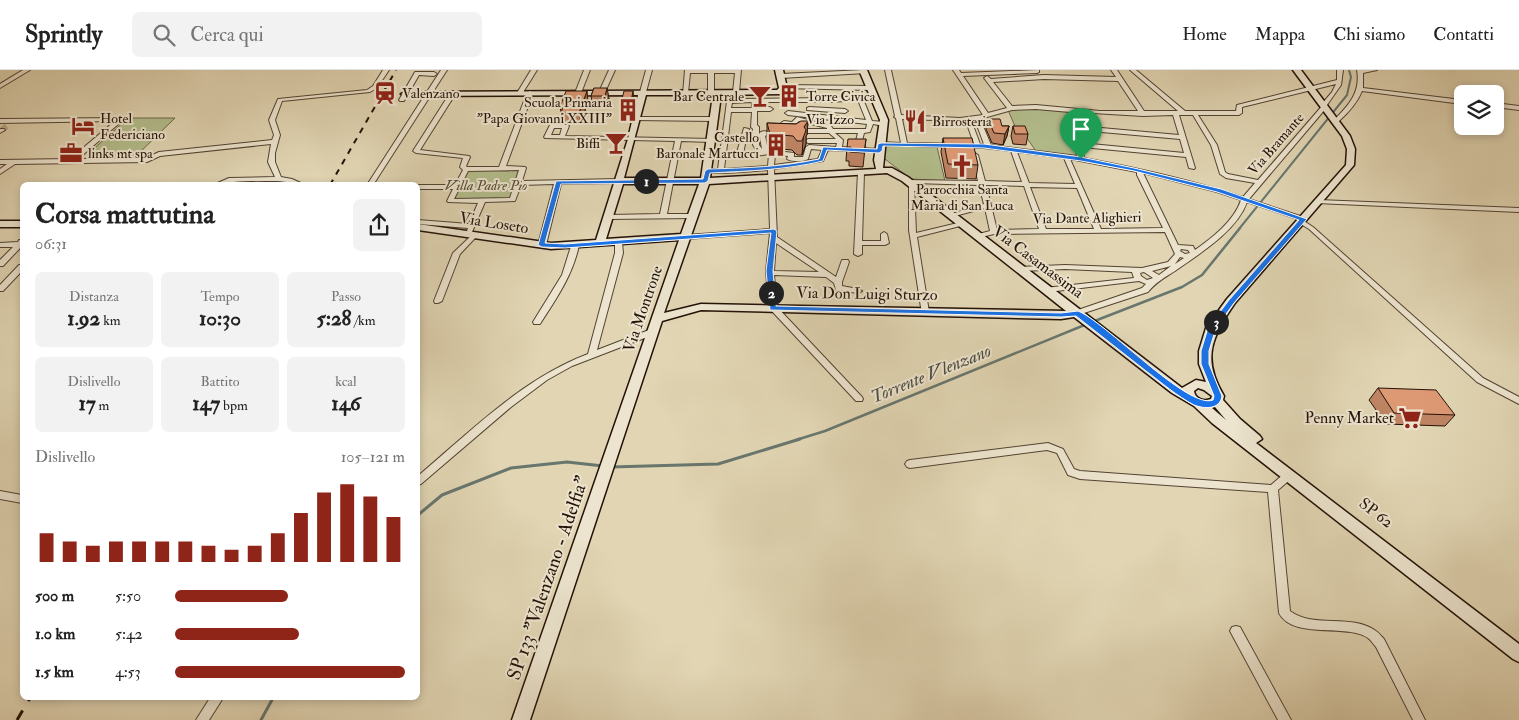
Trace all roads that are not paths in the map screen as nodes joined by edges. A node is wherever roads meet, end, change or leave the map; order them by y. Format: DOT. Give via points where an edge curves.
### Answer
graph roads {
  1 [pos="27,70"];
  2 [pos="386,70"];
  3 [pos="444,70"];
  4 [pos="534,70"];
  5 [pos="587,70"];
  6 [pos="612,70"];
  7 [pos="649,70"];
  8 [pos="888,70"];
  9 [pos="1114,70"];
  10 [pos="1133,70"];
  11 [pos="1297,70"];
  12 [pos="1340,70"];
  13 [pos="1374,70"];
  14 [pos="688,71"];
  15 [pos="711,71"];
  16 [pos="738,71"];
  17 [pos="864,71"];
  18 [pos="1038,71"];
  19 [pos="1360,71"];
  20 [pos="844,72"];
  21 [pos="982,72"];
  22 [pos="780,73"];
  23 [pos="958,73"];
  24 [pos="434,74"];
  25 [pos="815,74"];
  26 [pos="1120,79"];
  27 [pos="989,81"];
  28 [pos="1340,82"];
  29 [pos="0,86"];
  30 [pos="819,88"];
  31 [pos="842,88"];
  32 [pos="871,88"];
  33 [pos="782,89"];
  34 [pos="1312,89"];
  35 [pos="1361,89"];
  36 [pos="578,92"];
  37 [pos="602,92"];
  38 [pos="643,92"];
  39 [pos="685,92"];
  40 [pos="453,93"];
  41 [pos="520,93"];
  42 [pos="530,93"];
  43 [pos="714,93"];
  44 [pos="429,94"];
  45 [pos="732,95"];
  46 [pos="404,97"];
  47 [pos="875,97"];
  48 [pos="860,98"];
  49 [pos="841,99"];
  50 [pos="755,101"];
  51 [pos="1454,101"];
  52 [pos="787,107"];
  53 [pos="1325,107"];
  54 [pos="1504,107"];
  55 [pos="1010,108"];
  56 [pos="1519,108"];
  57 [pos="770,109"];
  58 [pos="806,109"];
  59 [pos="728,110"];
  60 [pos="754,110"];
  61 [pos="1073,110"];
  62 [pos="845,111"];
  63 [pos="818,113"];
  64 [pos="1143,114"];
  65 [pos="1176,114"];
  66 [pos="1185,114"];
  67 [pos="1195,114"];
  68 [pos="986,115"];
  69 [pos="897,117"];
  70 [pos="977,118"];
  71 [pos="637,119"];
  72 [pos="713,119"];
  73 [pos="968,119"];
  74 [pos="846,120"];
  75 [pos="1335,120"];
  76 [pos="0,121"];
  77 [pos="784,123"];
  78 [pos="870,123"];
  79 [pos="884,124"];
  80 [pos="817,125"];
  81 [pos="1076,128"];
  82 [pos="746,129"];
  83 [pos="862,131"];
  84 [pos="810,132"];
  85 [pos="831,132"];
  86 [pos="772,133"];
  87 [pos="760,134"];
  88 [pos="1183,136"];
  89 [pos="562,137"];
  90 [pos="744,137"];
  91 [pos="632,139"];
  92 [pos="678,140"];
  93 [pos="711,140"];
  94 [pos="840,141"];
  95 [pos="275,142"];
  96 [pos="809,144"];
  97 [pos="905,145"];
  98 [pos="1079,145"];
  99 [pos="975,146"];
  100 [pos="988,146"];
  101 [pos="824,149"];
  102 [pos="839,149"];
  103 [pos="855,150"];
  104 [pos="1014,151"];
  105 [pos="764,152"];
  106 [pos="1188,155"];
  107 [pos="1066,156"];
  108 [pos="1081,159"];
  109 [pos="73,160"];
  110 [pos="883,161"];
  111 [pos="0,162"];
  112 [pos="13,162"];
  113 [pos="466,168"];
  114 [pos="502,168"];
  115 [pos="1192,168"];
  116 [pos="721,171"];
  117 [pos="1140,171"];
  118 [pos="0,172"];
  119 [pos="861,172"];
  120 [pos="771,173"];
  121 [pos="706,176"];
  122 [pos="279,179"];
  123 [pos="619,181"];
  124 [pos="670,181"];
  125 [pos="224,182"];
  126 [pos="295,182"];
  127 [pos="372,182"];
  128 [pos="558,182"];
  129 [pos="910,182"];
  130 [pos="1260,182"];
  131 [pos="519,184"];
  132 [pos="983,184"];
  133 [pos="1026,184"];
  134 [pos="1078,186"];
  135 [pos="420,187"];
  136 [pos="456,187"];
  137 [pos="1247,199"];
  138 [pos="482,201"];
  139 [pos="1318,202"];
  140 [pos="987,205"];
  141 [pos="1519,210"];
  142 [pos="951,215"];
  143 [pos="663,216"];
  144 [pos="694,216"];
  145 [pos="608,217"];
  146 [pos="1302,221"];
  147 [pos="420,222"];
  148 [pos="0,224"];
  149 [pos="20,224"];
  150 [pos="962,224"];
  151 [pos="420,227"];
  152 [pos="1098,230"];
  153 [pos="1168,230"];
  154 [pos="1043,231"];
  155 [pos="469,232"];
  156 [pos="994,232"];
  157 [pos="884,234"];
  158 [pos="774,235"];
  159 [pos="913,236"];
  160 [pos="977,236"];
  161 [pos="686,237"];
  162 [pos="618,242"];
  163 [pos="20,243"];
  164 [pos="600,243"];
  165 [pos="859,243"];
  166 [pos="0,244"];
  167 [pos="20,245"];
  168 [pos="542,245"];
  169 [pos="575,245"];
  170 [pos="1177,251"];
  171 [pos="858,254"];
  172 [pos="1194,254"];
  173 [pos="845,262"];
  174 [pos="0,264"];
  175 [pos="20,269"];
  176 [pos="1022,269"];
  177 [pos="1143,270"];
  178 [pos="770,273"];
  179 [pos="1167,274"];
  180 [pos="827,275"];
  181 [pos="1140,279"];
  182 [pos="1154,281"];
  183 [pos="838,282"];
  184 [pos="0,289"];
  185 [pos="1048,290"];
  186 [pos="858,291"];
  187 [pos="438,301"];
  188 [pos="773,308"];
  189 [pos="925,312"];
  190 [pos="1080,315"];
  191 [pos="658,318"];
  192 [pos="537,322"];
  193 [pos="652,332"];
  194 [pos="592,355"];
  195 [pos="1205,364"];
  196 [pos="1193,393"];
  197 [pos="1217,397"];
  198 [pos="859,399"];
  199 [pos="1519,401"];
  200 [pos="614,448"];
  201 [pos="910,464"];
  202 [pos="1289,475"];
  203 [pos="420,479"];
  204 [pos="1273,489"];
  205 [pos="0,495"];
  206 [pos="20,499"];
  207 [pos="1236,631"];
  208 [pos="1519,645"];
  209 [pos="1519,654"];
  210 [pos="217,700"];
  211 [pos="202,720"];
  212 [pos="521,720"];
  213 [pos="1284,720"];
  214 [pos="1419,720"];
  1 -- 29 [label="street"];
  2 -- 95 [label="street" via="375,87 368,91 280,100 272,120 277,135"];
  3 -- 44 [label="street"];
  4 -- 41 [label="street"];
  5 -- 36 [label="street"];
  6 -- 37 [label="street"];
  7 -- 38 [label="street"];
  8 -- 69 [label="street"];
  9 -- 26 [label="street"];
  10 -- 66 [label="street"];
  11 -- 34 [label="main road"];
  12 -- 28 [label="street"];
  13 -- 19 [label="street"];
  14 -- 15 [label="street"];
  14 -- 39 [label="street"];
  15 -- 16 [label="street"];
  15 -- 43 [label="street"];
  16 -- 45 [label="street"];
  17 -- 20 [label="street"];
  17 -- 32 [label="main road"];
  18 -- 21 [label="street"];
  19 -- 35 [label="street"];
  20 -- 25 [label="street"];
  20 -- 31 [label="street"];
  21 -- 23 [label="street"];
  21 -- 27 [label="street"];
  22 -- 25 [label="street"];
  22 -- 33 [label="main road"];
  23 -- 68 [label="street"];
  24 -- 46 [label="street" via="417,73"];
  25 -- 30 [label="street"];
  26 -- 27 [label="street"];
  26 -- 64 [label="street"];
  27 -- 55 [label="street"];
  28 -- 34 [label="street"];
  28 -- 53 [label="street, Via Bramante"];
  30 -- 31 [label="street"];
  30 -- 33 [label="street"];
  31 -- 32 [label="street"];
  32 -- 47 [label="main road"];
  33 -- 45 [label="main road"];
  33 -- 52 [label="street"];
  34 -- 53 [label="main road"];
  34 -- 67 [label="street" via="1239,106 1239,113"];
  35 -- 51 [label="street"];
  35 -- 75 [label="street"];
  36 -- 37 [label="main road"];
  36 -- 42 [label="main road"];
  37 -- 38 [label="main road"];
  38 -- 39 [label="main road"];
  38 -- 71 [label="main road"];
  39 -- 43 [label="main road"];
  40 -- 41 [label="main road"];
  40 -- 44 [label="main road"];
  40 -- 113 [label="street" via="416,151 466,156 463,167"];
  41 -- 42 [label="main road"];
  42 -- 114 [label="street"];
  43 -- 45 [label="main road"];
  43 -- 72 [label="main road, Via Montrone"];
  44 -- 46 [label="main road"];
  44 -- 127 [label="street"];
  45 -- 50 [label="street"];
  45 -- 59 [label="street"];
  47 -- 48 [label="street"];
  47 -- 79 [label="main road"];
  48 -- 49 [label="street"];
  48 -- 78 [label="street"];
  49 -- 52 [label="street"];
  49 -- 62 [label="street"];
  50 -- 52 [label="street"];
  50 -- 60 [label="street"];
  52 -- 63 [label="street"];
  52 -- 77 [label="street"];
  53 -- 75 [label="main road"];
  53 -- 130 [label="street, Via Bramante"];
  54 -- 56 [label="street"];
  55 -- 61 [label="street"];
  55 -- 68 [label="street"];
  57 -- 60 [label="street"];
  58 -- 63 [label="street"];
  59 -- 60 [label="street"];
  59 -- 116 [label="street"];
  60 -- 87 [label="street"];
  61 -- 64 [label="street"];
  61 -- 81 [label="street"];
  62 -- 63 [label="street"];
  62 -- 74 [label="street"];
  63 -- 74 [label="street"];
  64 -- 65 [label="street"];
  65 -- 66 [label="street"];
  65 -- 88 [label="street"];
  66 -- 67 [label="street"];
  67 -- 130 [label="street" via="1214,145 1222,173"];
  68 -- 70 [label="street"];
  69 -- 73 [label="street"];
  69 -- 97 [label="street"];
  70 -- 73 [label="street"];
  70 -- 100 [label="street"];
  71 -- 72 [label="street"];
  71 -- 91 [label="main road"];
  72 -- 93 [label="main road, Via Montrone"];
  73 -- 99 [label="street"];
  74 -- 78 [label="street"];
  75 -- 139 [label="main road" via="1351,149 1350,165"];
  76 -- 109 [label="street" via="121,119"];
  77 -- 80 [label="street" via="794,124 797,119"];
  77 -- 84 [label="street, Via Izzo" via="786,133 796,134 799,128"];
  78 -- 79 [label="street"];
  78 -- 83 [label="street" via="868,131"];
  79 -- 110 [label="main road"];
  80 -- 84 [label="street"];
  80 -- 85 [label="street" via="829,128"];
  81 -- 88 [label="street"];
  81 -- 98 [label="street"];
  82 -- 90 [label="street"];
  83 -- 85 [label="street, Via Izzo"];
  83 -- 103 [label="street"];
  84 -- 85 [label="street, Via Izzo"];
  84 -- 96 [label="street"];
  85 -- 94 [label="street"];
  86 -- 87 [label="street"];
  87 -- 90 [label="street"];
  87 -- 105 [label="street"];
  88 -- 106 [label="street"];
  89 -- 91 [label="street"];
  90 -- 105 [label="street" via="740,152 752,156"];
  91 -- 92 [label="street"];
  91 -- 123 [label="main road"];
  92 -- 93 [label="street"];
  92 -- 124 [label="street"];
  93 -- 121 [label="main road, Via Montrone"];
  94 -- 96 [label="street"];
  94 -- 102 [label="street"];
  95 -- 109 [label="street" via="159,154 147,160"];
  95 -- 122 [label="street" via="270,153 271,166"];
  96 -- 101 [label="street"];
  96 -- 105 [label="street" via="805,158 799,160 790,159 792,154"];
  97 -- 99 [label="street"];
  97 -- 110 [label="street"];
  98 -- 106 [label="street"];
  98 -- 108 [label="street"];
  99 -- 100 [label="street"];
  99 -- 132 [label="street"];
  100 -- 104 [label="street"];
  101 -- 102 [label="street"];
  101 -- 120 [label="street" via="821,160"];
  102 -- 103 [label="street"];
  103 -- 110 [label="street"];
  104 -- 107 [label="street"];
  104 -- 133 [label="street"];
  105 -- 120 [label="street"];
  106 -- 115 [label="street"];
  107 -- 108 [label="street"];
  107 -- 134 [label="street"];
  108 -- 117 [label="street"];
  109 -- 112 [label="street"];
  110 -- 119 [label="main road"];
  110 -- 129 [label="main road, Via Casamassima"];
  111 -- 112 [label="street"];
  112 -- 118 [label="street"];
  113 -- 114 [label="street"];
  113 -- 136 [label="street"];
  114 -- 131 [label="street" via="523,168"];
  116 -- 120 [label="street"];
  116 -- 121 [label="street"];
  117 -- 137 [label="street"];
  117 -- 153 [label="street"];
  119 -- 120 [label="main road"];
  119 -- 165 [label="street"];
  120 -- 121 [label="main road"];
  120 -- 158 [label="street"];
  121 -- 124 [label="main road"];
  121 -- 144 [label="main road, Via Montrone"];
  122 -- 125 [label="street"];
  122 -- 126 [label="street"];
  123 -- 124 [label="main road"];
  123 -- 128 [label="street"];
  123 -- 145 [label="main road"];
  124 -- 143 [label="street"];
  128 -- 131 [label="street"];
  128 -- 168 [label="street"];
  129 -- 132 [label="street"];
  129 -- 142 [label="main road, Via Casamassima"];
  129 -- 159 [label="street"];
  130 -- 137 [label="street, Via Bramante"];
  131 -- 138 [label="street" via="513,200"];
  132 -- 133 [label="street"];
  132 -- 140 [label="street"];
  133 -- 134 [label="street"];
  133 -- 154 [label="street"];
  134 -- 152 [label="street"];
  135 -- 136 [label="street"];
  136 -- 138 [label="street" via="450,202"];
  137 -- 146 [label="street"];
  137 -- 172 [label="street, Via Bramante" via="1225,228"];
  138 -- 155 [label="street"];
  139 -- 141 [label="street"];
  139 -- 146 [label="main road"];
  140 -- 142 [label="street"];
  140 -- 156 [label="street"];
  142 -- 150 [label="main road, Via Casamassima"];
  143 -- 144 [label="street"];
  143 -- 145 [label="street"];
  144 -- 161 [label="main road, Via Montrone"];
  145 -- 164 [label="main road"];
  146 -- 195 [label="main road" via="1212,328"];
  146 -- 199 [label="street" via="1480,380"];
  147 -- 155 [label="street"];
  148 -- 149 [label="main road"];
  150 -- 159 [label="street"];
  150 -- 160 [label="main road, Via Casamassima"];
  151 -- 155 [label="main road, Via Loseto"];
  152 -- 153 [label="street, Via Dante Alighieri"];
  152 -- 154 [label="street, Via Dante Alighieri"];
  153 -- 170 [label="street"];
  154 -- 156 [label="street, Via Dante Alighieri"];
  155 -- 168 [label="main road, Via Loseto"];
  155 -- 187 [label="street" via="457,252"];
  156 -- 160 [label="street, Via Dante Alighieri"];
  157 -- 165 [label="street" via="885,244"];
  158 -- 161 [label="street"];
  158 -- 178 [label="street"];
  158 -- 180 [label="street"];
  159 -- 189 [label="street"];
  160 -- 176 [label="main road, Via Casamassima"];
  161 -- 162 [label="main road, Via Loseto"];
  161 -- 191 [label="main road, Via Montrone"];
  162 -- 164 [label="main road, Via Loseto"];
  162 -- 194 [label="street" via="619,253"];
  163 -- 166 [label="street"];
  164 -- 169 [label="main road, Via Loseto"];
  165 -- 171 [label="street"];
  167 -- 174 [label="street"];
  168 -- 169 [label="main road, Via Loseto"];
  169 -- 192 [label="street" via="568,270"];
  170 -- 172 [label="street" via="1187,247"];
  170 -- 177 [label="street" via="1170,264"];
  172 -- 179 [label="street"];
  173 -- 183 [label="street"];
  175 -- 184 [label="street"];
  176 -- 177 [label="street"];
  176 -- 185 [label="main road, Via Casamassima"];
  177 -- 181 [label="street" via="1136,274"];
  177 -- 182 [label="street" via="1155,274"];
  178 -- 180 [label="street"];
  178 -- 188 [label="street"];
  179 -- 182 [label="street"];
  180 -- 183 [label="street"];
  181 -- 182 [label="street"];
  181 -- 185 [label="street"];
  182 -- 190 [label="street" via="1145,290"];
  183 -- 186 [label="street" via="839,288"];
  185 -- 190 [label="main road, Via Casamassima"];
  188 -- 189 [label="main road, Via Don Luigi Sturzo"];
  188 -- 191 [label="main road, Via Don Luigi Sturzo" via="701,307"];
  188 -- 198 [label="street"];
  189 -- 190 [label="main road, Via Don Luigi Sturzo"];
  190 -- 196 [label="main road, Via Casamassima" via="1176,390"];
  191 -- 193 [label="main road, Via Montrone"];
  193 -- 194 [label="street"];
  193 -- 200 [label="main road, Via Montrone"];
  194 -- 203 [label="street" via="569,364 530,388"];
  195 -- 196 [label="main road"];
  195 -- 197 [label="main road"];
  196 -- 197 [label="main road" via="1205,386"];
  196 -- 197 [label="main road" via="1212,405"];
  196 -- 202 [label="main road, SP 62"];
  197 -- 208 [label="main road, SP 62" via="1235,422 1266,449"];
  200 -- 212 [label="main road, SP 133 \"Valenzano - Adelfia\""];
  201 -- 204 [label="street" via="1048,446 1060,450 1071,472 1080,475"];
  202 -- 204 [label="street"];
  202 -- 209 [label="main road, SP 62"];
  204 -- 214 [label="street" via="1285,613 1300,622 1373,634"];
  205 -- 206 [label="street"];
  207 -- 213 [label="street"];
  210 -- 211 [label="street"];
}
